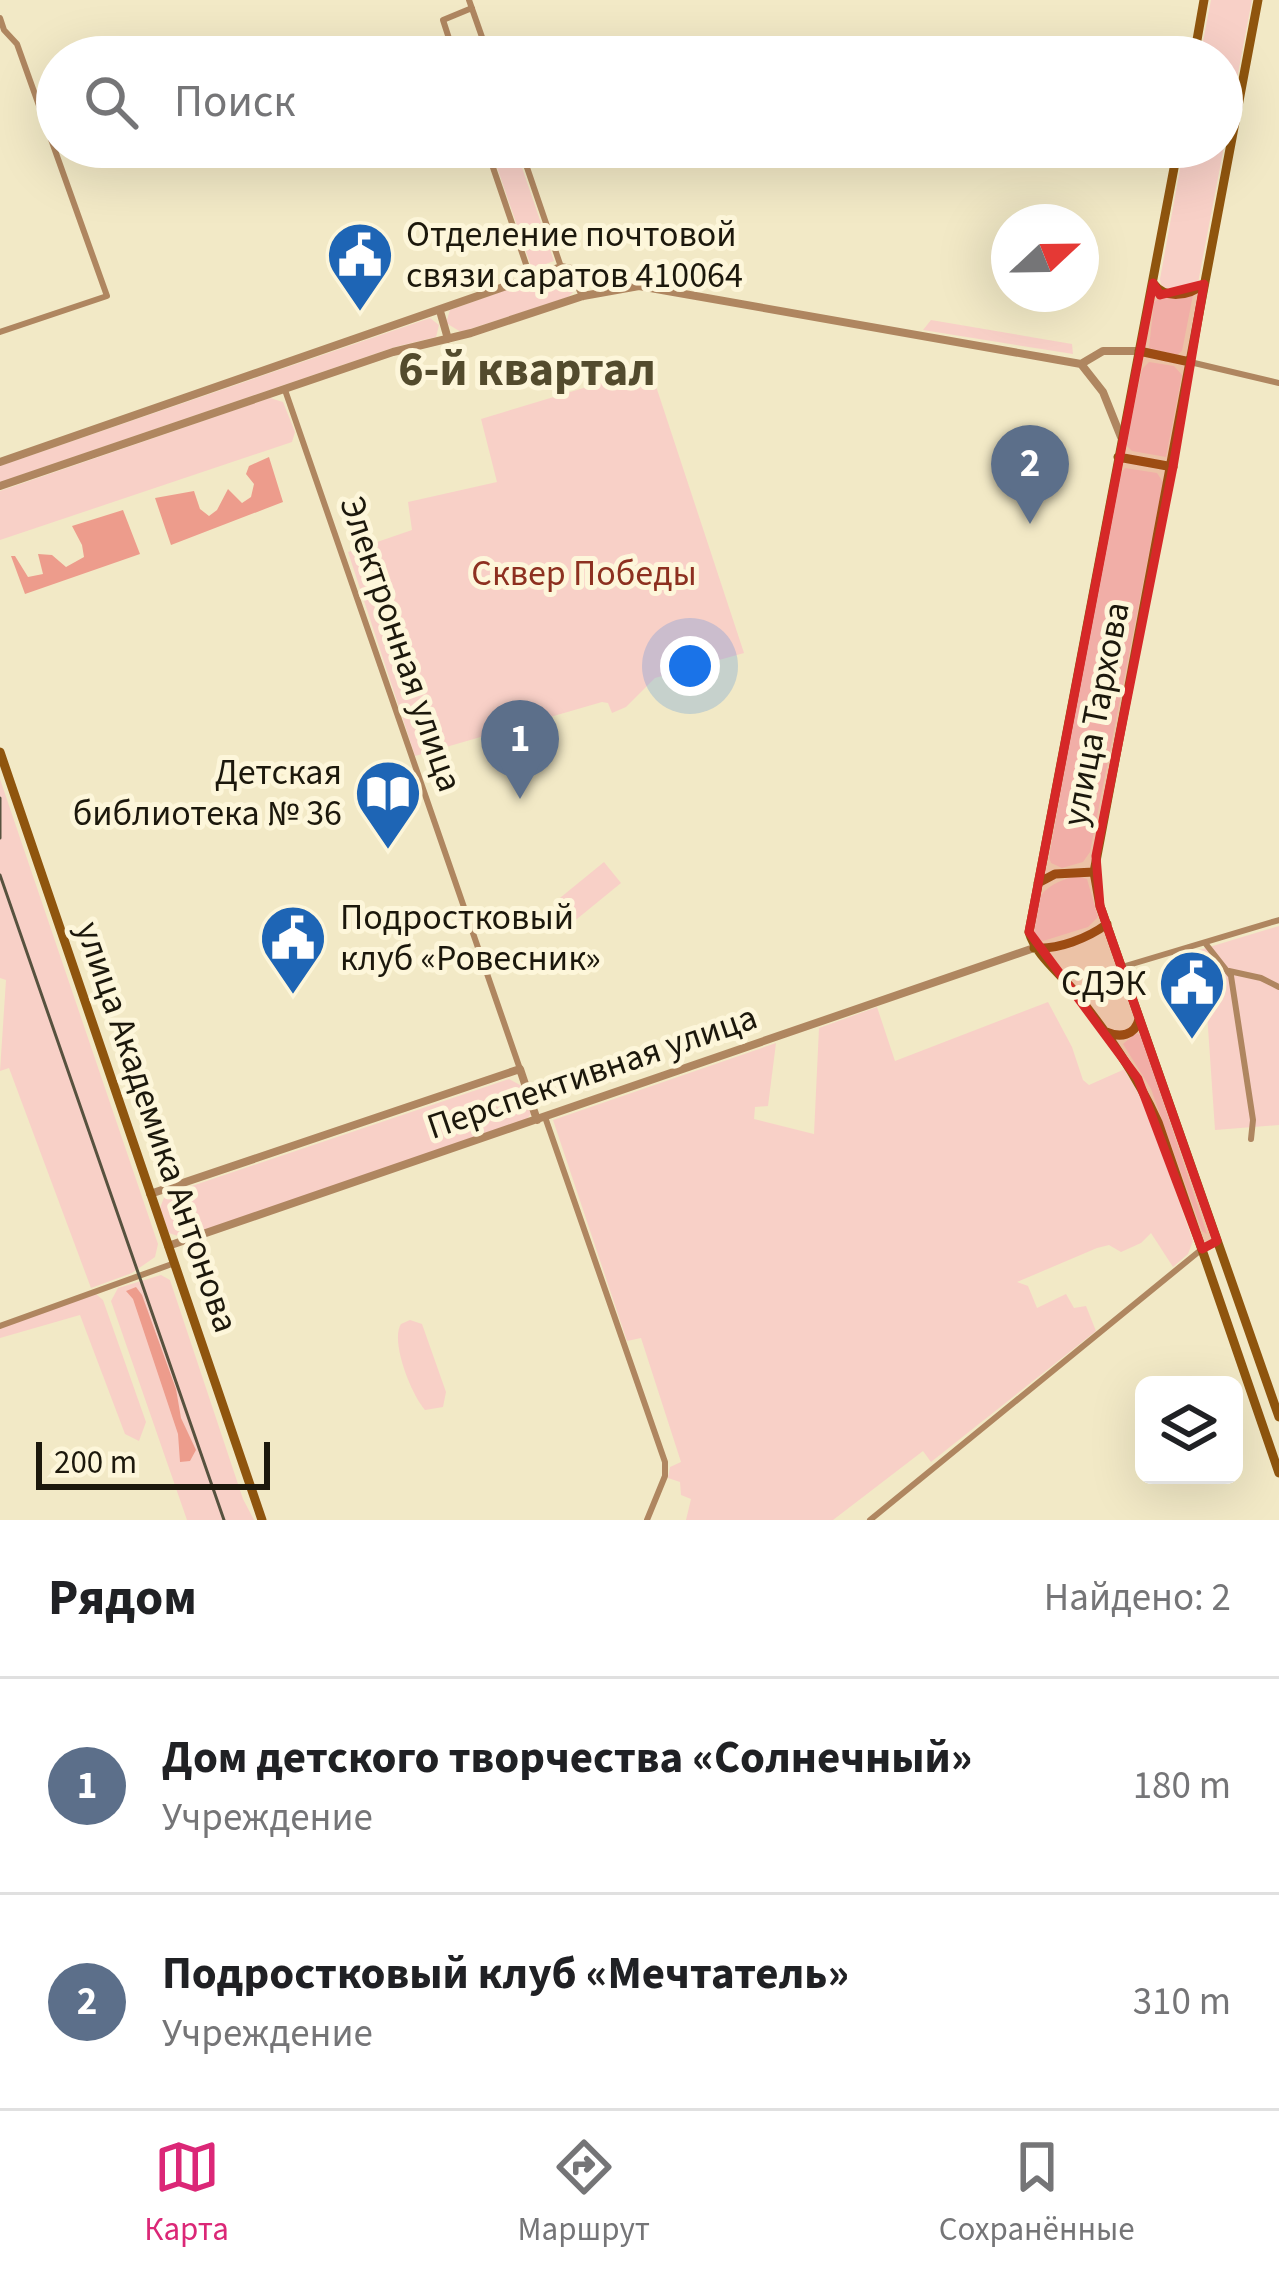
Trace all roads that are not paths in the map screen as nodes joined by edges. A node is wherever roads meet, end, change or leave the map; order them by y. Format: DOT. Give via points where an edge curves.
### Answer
graph roads {
  1 [pos="1204,0"];
  2 [pos="1258,0"];
  3 [pos="471,4"];
  4 [pos="0,18"];
  5 [pos="448,36"];
  6 [pos="482,36"];
  7 [pos="1198,36"];
  8 [pos="1243,79"];
  9 [pos="36,98"];
  10 [pos="61,168"];
  11 [pos="493,168"];
  12 [pos="527,168"];
  13 [pos="1174,168"];
  14 [pos="1226,168"];
  15 [pos="561,267"];
  16 [pos="530,277"];
  17 [pos="1153,283"];
  18 [pos="1204,284"];
  19 [pos="583,296"];
  20 [pos="440,311"];
  21 [pos="0,332"];
  22 [pos="448,339"];
  23 [pos="1139,352"];
  24 [pos="1190,362"];
  25 [pos="1082,364"];
  26 [pos="1279,383"];
  27 [pos="285,390"];
  28 [pos="1121,438"];
  29 [pos="1118,457"];
  30 [pos="0,462"];
  31 [pos="1173,467"];
  32 [pos="0,486"];
  33 [pos="0,752"];
  34 [pos="1094,872"];
  35 [pos="1038,883"];
  36 [pos="1279,920"];
  37 [pos="1107,924"];
  38 [pos="1205,943"];
  39 [pos="1034,948"];
  40 [pos="1122,967"];
  41 [pos="1226,970"];
  42 [pos="1279,987"];
  43 [pos="1140,1016"];
  44 [pos="1106,1032"];
  45 [pos="520,1069"];
  46 [pos="541,1119"];
  47 [pos="1251,1139"];
  48 [pos="149,1194"];
  49 [pos="1217,1241"];
  50 [pos="166,1246"];
  51 [pos="1202,1249"];
  52 [pos="172,1264"];
  53 [pos="0,1326"];
  54 [pos="1279,1417"];
  55 [pos="1278,1466"];
  56 [pos="262,1520"];
  57 [pos="647,1520"];
  58 [pos="870,1520"];
  1 -- 7 [label="main road"];
  2 -- 8 [label="main road, улица Тархова"];
  3 -- 5 [label="street" via="443,20"];
  3 -- 6 [label="street"];
  4 -- 9 [label="street"];
  10 -- 21 [label="street" via="106,296"];
  11 -- 16 [label="street"];
  12 -- 15 [label="street"];
  13 -- 17 [label="main road, улица Тархова"];
  14 -- 18 [label="main road, улица Тархова"];
  15 -- 16 [label="street"];
  15 -- 19 [label="street" via="575,274"];
  16 -- 20 [label="street"];
  17 -- 18 [label="main road" via="1169,294"];
  17 -- 23 [label="main road, улица Тархова"];
  18 -- 24 [label="main road, улица Тархова"];
  19 -- 22 [label="street"];
  19 -- 25 [label="street" via="668,289"];
  20 -- 22 [label="street"];
  20 -- 30 [label="street"];
  22 -- 27 [label="street"];
  23 -- 24 [label="main road"];
  23 -- 25 [label="street" via="1103,351"];
  23 -- 28 [label="main road, улица Тархова"];
  24 -- 26 [label="street"];
  24 -- 31 [label="main road, улица Тархова"];
  25 -- 28 [label="street"];
  27 -- 32 [label="street"];
  27 -- 45 [label="street, Электронная улица"];
  28 -- 29 [label="main road, улица Тархова"];
  29 -- 31 [label="main road"];
  29 -- 35 [label="main road, улица Тархова"];
  31 -- 34 [label="main road, улица Тархова"];
  33 -- 48 [label="main road, улица Академика Антонова"];
  34 -- 35 [label="main road"];
  34 -- 37 [label="main road, улица Тархова"];
  35 -- 39 [label="main road, улица Тархова"];
  36 -- 38 [label="street"];
  37 -- 39 [label="main road"];
  37 -- 40 [label="main road, улица Тархова"];
  38 -- 40 [label="street"];
  38 -- 41 [label="street"];
  39 -- 44 [label="main road"];
  39 -- 46 [label="street, Перспективная улица"];
  40 -- 43 [label="main road, улица Тархова"];
  41 -- 42 [label="street"];
  41 -- 47 [label="street"];
  43 -- 44 [label="main road" via="1129,1033"];
  43 -- 49 [label="main road, улица Тархова"];
  44 -- 51 [label="main road" via="1158,1122"];
  45 -- 46 [label="street, Электронная улица"];
  45 -- 48 [label="street, Перспективная улица"];
  46 -- 50 [label="street, Перспективная улица"];
  46 -- 57 [label="street, Электронная улица" via="664,1462"];
  48 -- 50 [label="main road, улица Академика Антонова"];
  49 -- 51 [label="main road"];
  49 -- 54 [label="main road, улица Тархова"];
  50 -- 52 [label="main road, улица Академика Антонова"];
  51 -- 55 [label="main road"];
  51 -- 58 [label="street"];
  52 -- 53 [label="street"];
  52 -- 56 [label="main road, улица Академика Антонова"];
}
